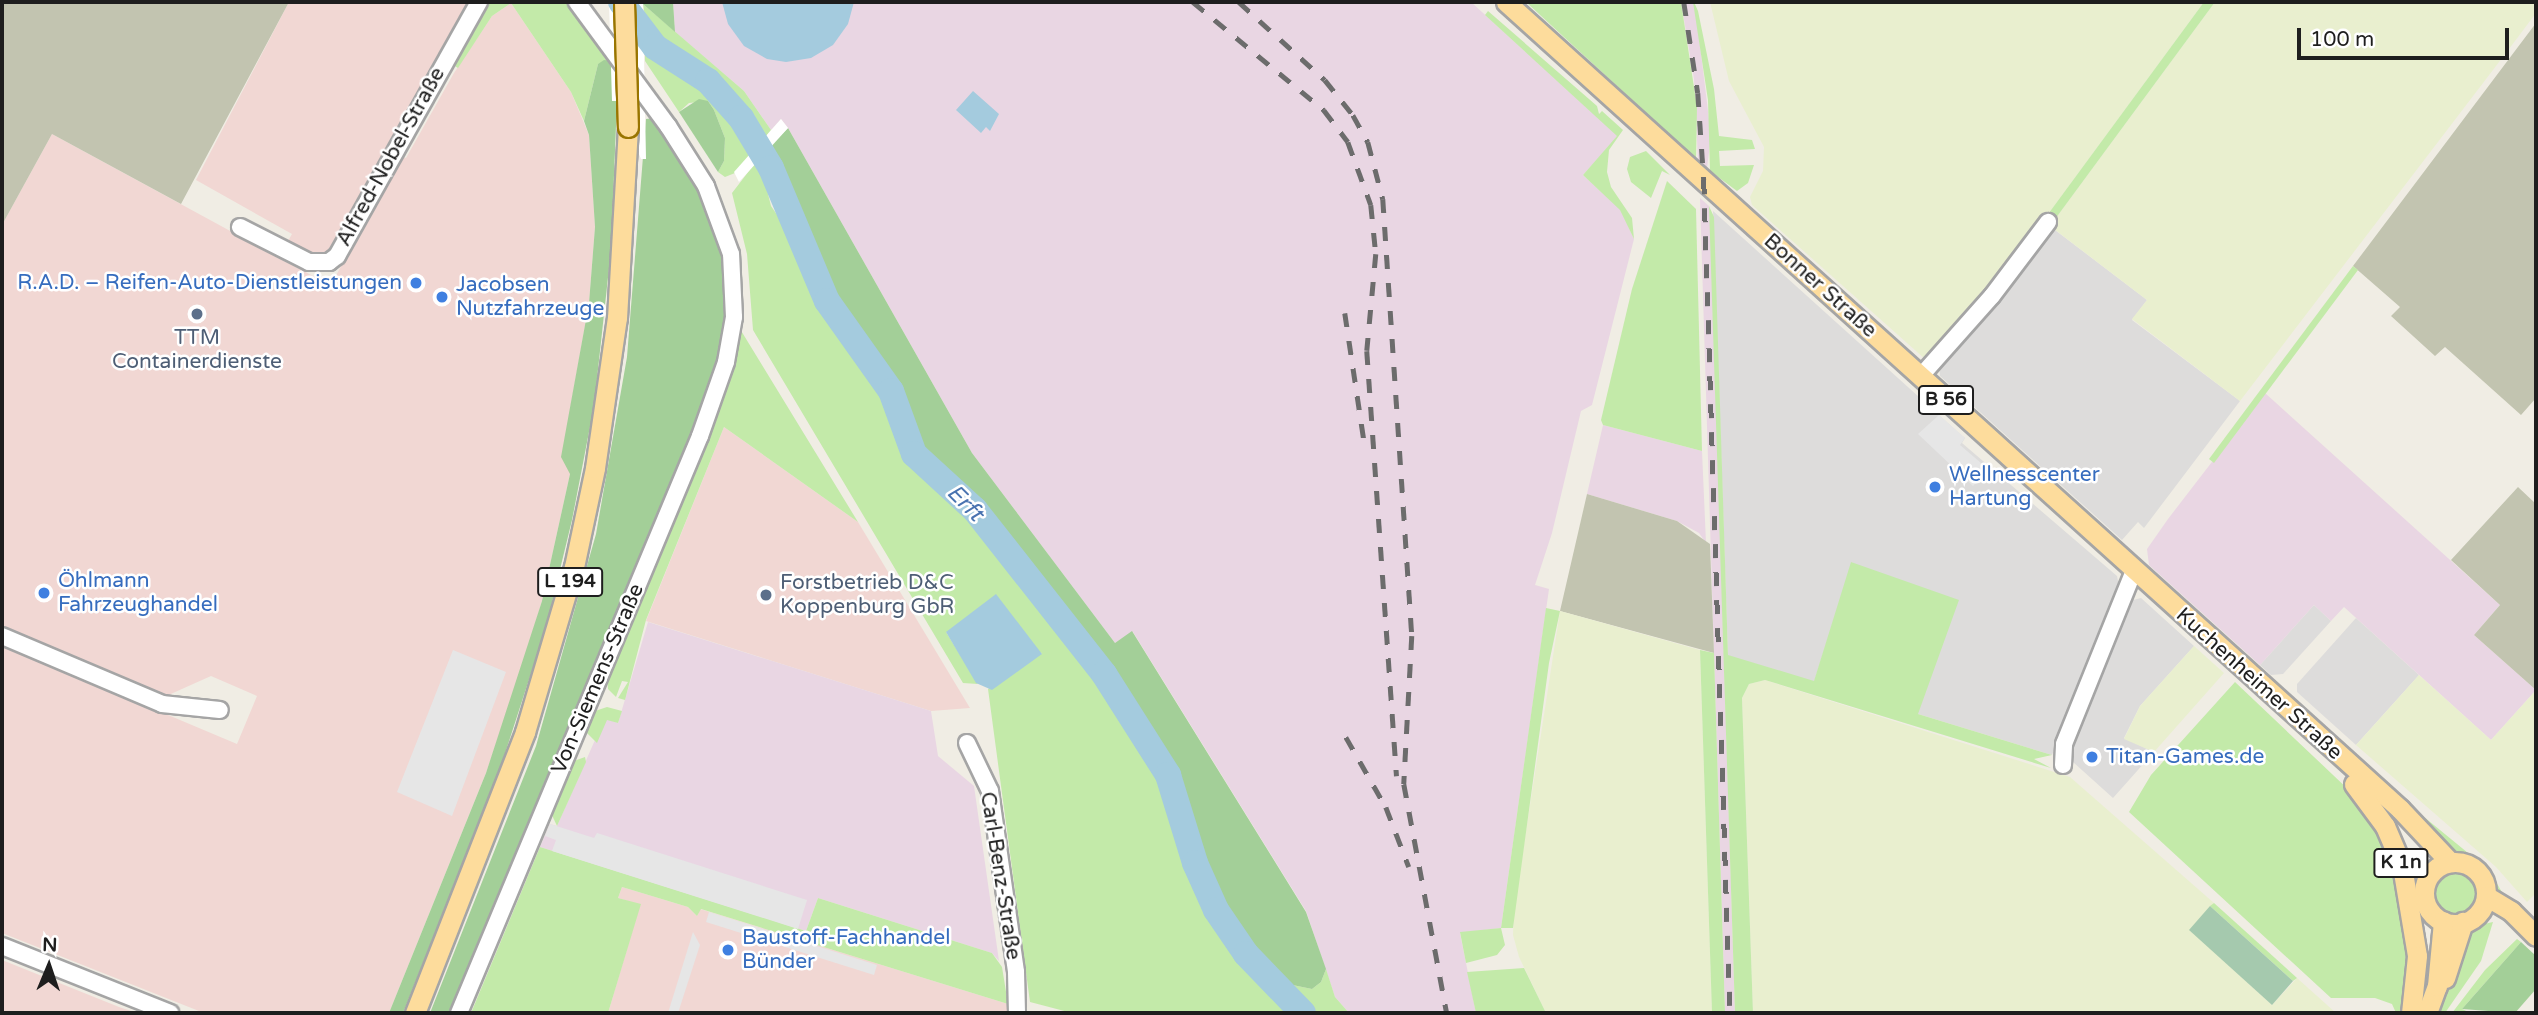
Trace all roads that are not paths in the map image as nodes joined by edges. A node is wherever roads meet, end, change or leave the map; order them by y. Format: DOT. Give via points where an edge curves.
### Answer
graph roads {
  1 [pos="479,2"];
  2 [pos="577,2"];
  3 [pos="624,2"];
  4 [pos="1506,2"];
  5 [pos="2048,222"];
  6 [pos="240,227"];
  7 [pos="1920,377"];
  8 [pos="2134,571"];
  9 [pos="2,636"];
  10 [pos="220,710"];
  11 [pos="2319,736"];
  12 [pos="967,743"];
  13 [pos="2063,765"];
  14 [pos="2385,798"];
  15 [pos="2449,862"];
  16 [pos="2432,873"];
  17 [pos="2475,911"];
  18 [pos="2443,921"];
  19 [pos="2529,930"];
  20 [pos="2,946"];
  21 [pos="2437,986"];
  22 [pos="170,1013"];
  23 [pos="415,1013"];
  24 [pos="459,1013"];
  25 [pos="1017,1013"];
  26 [pos="2412,1013"];
  27 [pos="2427,1013"];
  1 -- 6 [label="street, Alfred-Nobel-Straße" via="337,256 329,262 309,262"];
  2 -- 24 [label="street, Von-Siemens-Straße" via="668,126 714,204 734,272 730,342 700,436"];
  3 -- 23 [label="main road, L 194, bridge" via="628,127 612,353 574,567 525,732"];
  4 -- 7 [label="main road, Bonner Straße / B 56"];
  5 -- 7 [label="street" via="1992,296"];
  7 -- 8 [label="main road, Bonner Straße / B 56"];
  8 -- 11 [label="main road, Kuchenheimer Straße / B 56"];
  8 -- 13 [label="street" via="2064,744"];
  9 -- 10 [label="street" via="162,704"];
  11 -- 14 [label="main road, Kuchenheimer Straße / B 56"];
  11 -- 26 [label="main road, K 1n" via="2328,756 2374,808 2402,866 2417,956"];
  12 -- 25 [label="street, Carl-Benz-Straße" via="990,791 1016,972"];
  14 -- 15 [label="main road, Kuchenheimer Straße / B 56" via="2411,819"];
  14 -- 16 [label="main road, Kuchenheimer Straße / B 56"];
  15 -- 16 [label="main road"];
  15 -- 17 [label="main road" via="2475,869"];
  16 -- 18 [label="main road" via="2426,884 2426,901"];
  17 -- 18 [label="main road"];
  17 -- 19 [label="main road"];
  17 -- 21 [label="main road" via="2446,976"];
  18 -- 21 [label="main road"];
  20 -- 22 [label="street"];
  21 -- 27 [label="main road"];
}
